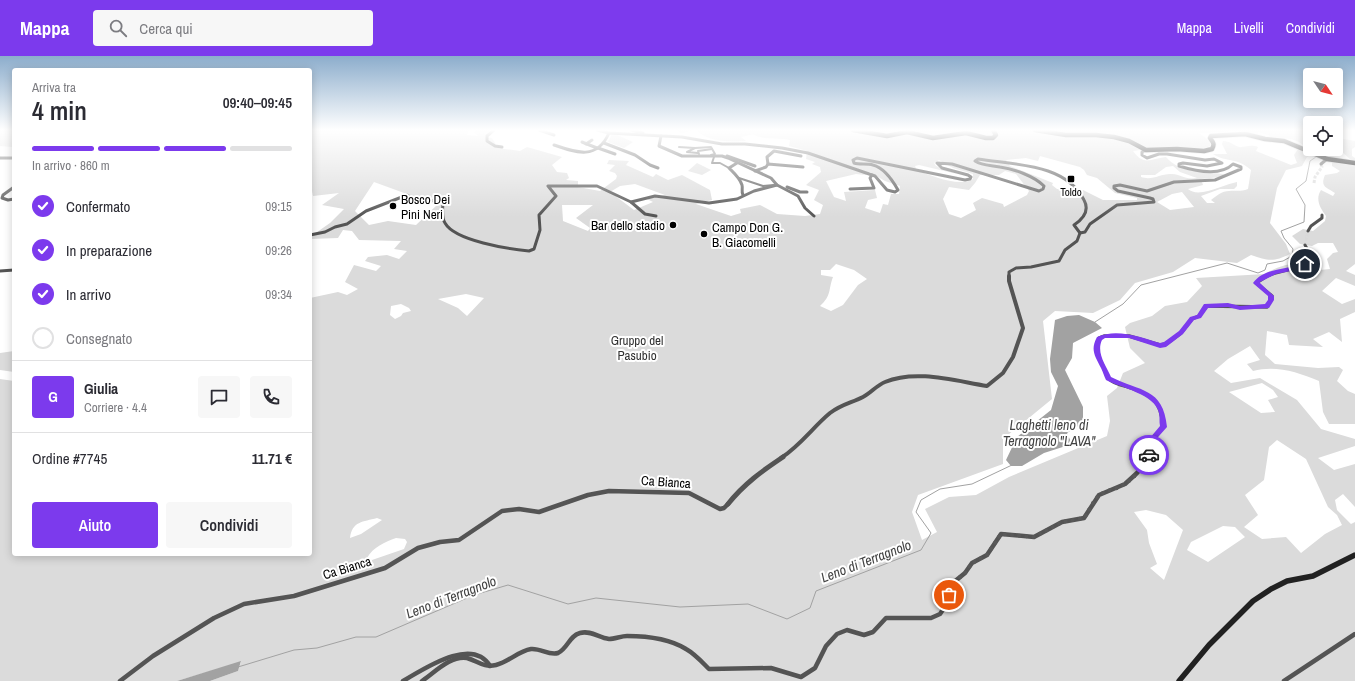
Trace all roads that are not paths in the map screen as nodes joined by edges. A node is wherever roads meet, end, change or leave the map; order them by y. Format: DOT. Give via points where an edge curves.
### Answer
graph roads {
  1 [pos="641,159"];
  2 [pos="713,159"];
  3 [pos="730,159"];
  4 [pos="738,159"];
  5 [pos="767,159"];
  6 [pos="826,159"];
  7 [pos="855,159"];
  8 [pos="865,159"];
  9 [pos="978,159"];
  10 [pos="979,159"];
  11 [pos="1200,159"];
  12 [pos="1212,159"];
  13 [pos="1215,159"];
  14 [pos="1324,159"];
  15 [pos="1332,159"];
  16 [pos="737,162"];
  17 [pos="1355,163"];
  18 [pos="768,164"];
  19 [pos="1321,164"];
  20 [pos="755,166"];
  21 [pos="803,167"];
  22 [pos="658,168"];
  23 [pos="729,168"];
  24 [pos="755,171"];
  25 [pos="872,175"];
  26 [pos="737,178"];
  27 [pos="778,186"];
  28 [pos="12,188"];
  29 [pos="850,189"];
  30 [pos="807,192"];
  31 [pos="743,195"];
  32 [pos="12,199"];
  33 [pos="630,202"];
  34 [pos="1322,215"];
  35 [pos="656,216"];
  36 [pos="814,216"];
  37 [pos="1308,231"];
  38 [pos="1080,233"];
  39 [pos="312,235"];
  40 [pos="1305,244"];
  41 [pos="12,270"];
  42 [pos="0,271"];
  43 [pos="728,504"];
  44 [pos="1355,555"];
  45 [pos="1355,634"];
  46 [pos="490,666"];
  47 [pos="120,681"];
  48 [pos="404,681"];
  49 [pos="422,681"];
  50 [pos="1179,681"];
  51 [pos="1284,681"];
  1 -- 22 [label="street"];
  2 -- 23 [label="street" via="712,162"];
  3 -- 16 [label="street"];
  4 -- 20 [label="street"];
  5 -- 18 [label="street"];
  6 -- 25 [label="street"];
  7 -- 25 [label="street" via="854,162 858,164 880,168 898,190 887,190 880,180"];
  8 -- 9 [label="street" via="965,180 971,178 942,168 937,163 941,162 1039,191 1043,189 1041,183 1017,171 982,164 975,161"];
  10 -- 38 [label="street" via="1043,169 1067,178 1083,198 1086,210 1083,219 1074,225"];
  11 -- 12 [label="street"];
  13 -- 38 [label="street" via="1222,163 1215,166 1183,163 1179,166 1215,171 1224,170 1233,164 1241,169 1215,180 1174,182 1154,190 1114,186 1118,191 1150,198 1154,202 1117,205 1090,224 1085,232"];
  14 -- 19 [label="street"];
  15 -- 17 [label="main road"];
  16 -- 23 [label="street"];
  16 -- 24 [label="street"];
  18 -- 21 [label="street"];
  18 -- 24 [label="street"];
  23 -- 26 [label="street" via="738,176"];
  24 -- 27 [label="street" via="771,178"];
  25 -- 29 [label="street" via="870,178 874,188"];
  26 -- 27 [label="street" via="763,186"];
  26 -- 31 [label="street" via="742,185"];
  27 -- 30 [label="street"];
  27 -- 31 [label="street"];
  27 -- 36 [label="street" via="798,196 805,208"];
  28 -- 32 [label="street" via="2,198"];
  31 -- 33 [label="street" via="736,199 706,203 655,196"];
  33 -- 35 [label="street" via="645,214"];
  33 -- 39 [label="street" via="597,186 548,186 556,198 540,213 540,231 534,249 529,251 466,237 444,221 441,199 419,203 407,196 366,211 348,224"];
  34 -- 37 [label="street"];
  38 -- 43 [label="street, Ca Bianca" via="1077,241 1065,250 1059,260 1016,268 1009,272 1009,281 1022,328 1013,357 1003,373 987,386 915,375 884,382 863,397 845,403 830,413 795,449 757,474"];
  40 -- 46 [label="street" via="1310,253 1305,264 1274,272 1256,283 1272,296 1267,306 1207,306 1181,333 1166,344 1160,345 1129,336 1099,338 1097,357 1108,378 1145,393 1157,402 1162,412 1163,427 1147,445 1150,456 1141,471 1119,487 1100,494 1084,518 1062,522 1034,537 1001,534 987,555 972,563 954,582 940,614 931,618 886,618 873,632 864,635 847,630 837,634 826,646 815,668 801,677 771,668 708,669 684,647 653,639 626,636 606,638 591,632 576,634 559,653 550,654 533,648"];
  41 -- 42 [label="street"];
  43 -- 47 [label="street, Ca Bianca" via="718,510 689,493 609,490 539,512 519,509 502,511 459,540 418,548 385,568 294,596 244,604 208,622 153,656"];
  44 -- 50 [label="main road" via="1313,576 1287,581 1253,601 1209,645"];
  45 -- 51 [label="street"];
  46 -- 48 [label="street" via="487,661 470,653 459,654"];
  46 -- 49 [label="street" via="482,666 470,659 462,658"];
}
